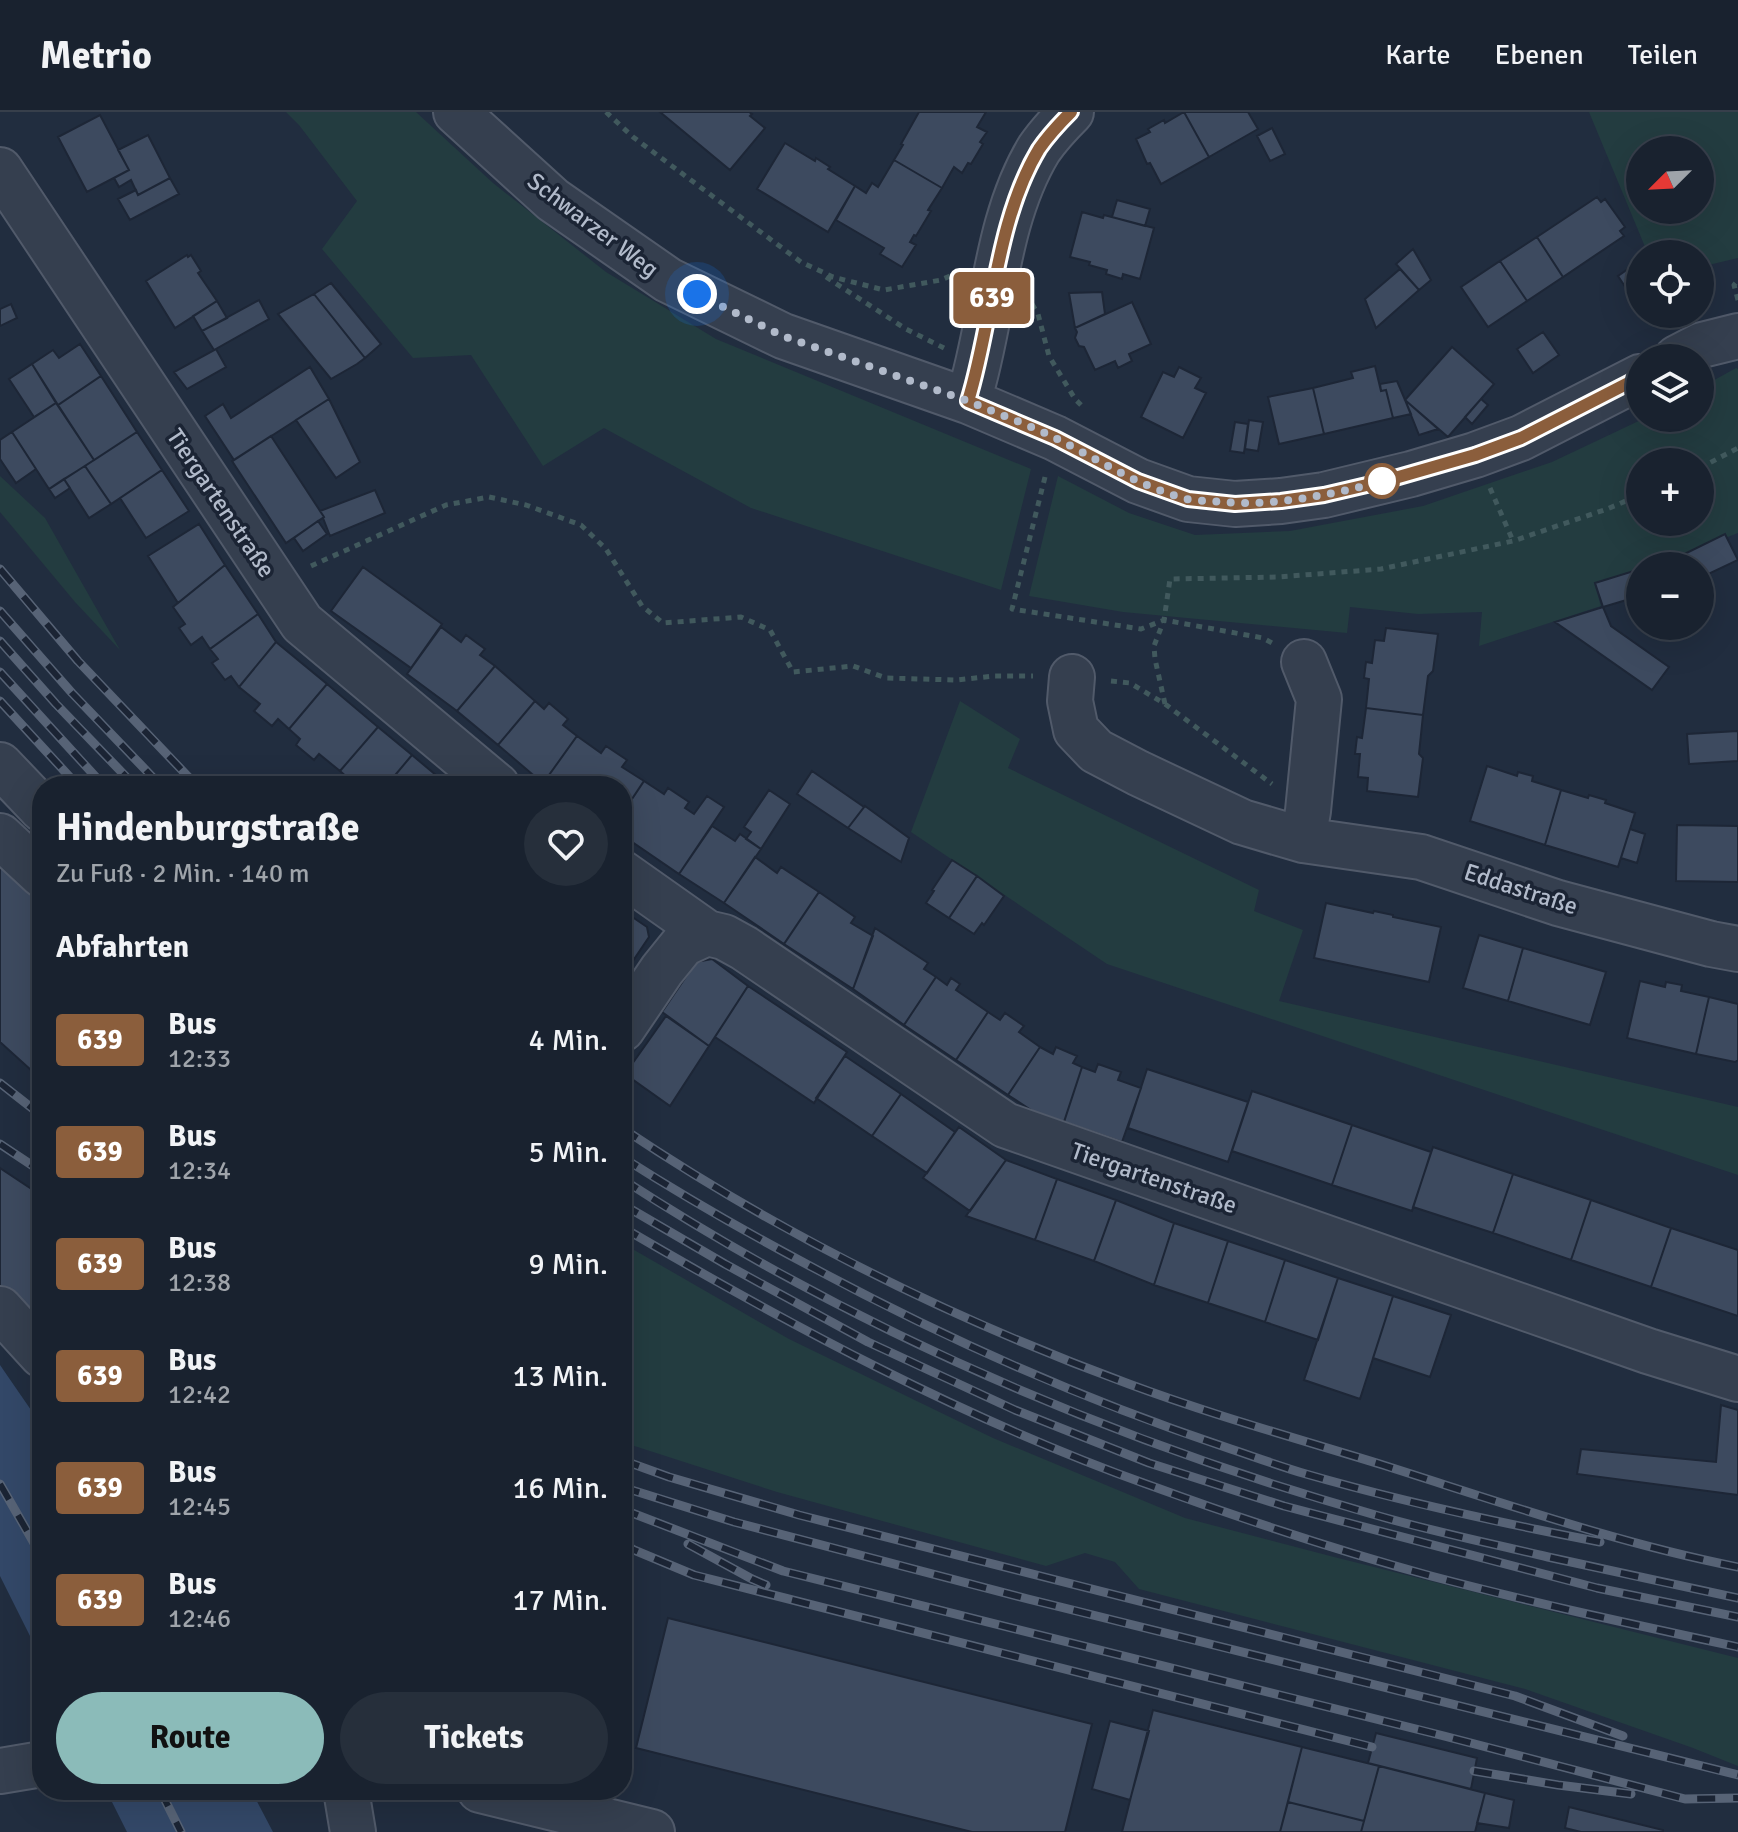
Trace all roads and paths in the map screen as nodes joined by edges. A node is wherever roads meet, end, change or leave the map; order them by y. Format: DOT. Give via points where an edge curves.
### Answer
graph roads {
  1 [pos="456,112"];
  2 [pos="606,112"];
  3 [pos="1071,112"];
  4 [pos="0,170"];
  5 [pos="1001,253"];
  6 [pos="801,262"];
  7 [pos="1738,280"];
  8 [pos="1738,301"];
  9 [pos="906,329"];
  10 [pos="1738,336"];
  11 [pos="1706,344"];
  12 [pos="1626,384"];
  13 [pos="968,401"];
  14 [pos="1085,408"];
  15 [pos="1738,448"];
  16 [pos="1475,455"];
  17 [pos="1714,461"];
  18 [pos="1046,477"];
  19 [pos="1626,501"];
  20 [pos="1513,541"];
  21 [pos="273,583"];
  22 [pos="1164,620"];
  23 [pos="1304,662"];
  24 [pos="1086,679"];
  25 [pos="1165,704"];
  26 [pos="0,765"];
  27 [pos="485,776"];
  28 [pos="32,799"];
  29 [pos="1306,826"];
  30 [pos="0,836"];
  31 [pos="32,866"];
  32 [pos="632,880"];
  33 [pos="707,933"];
  34 [pos="1738,949"];
  35 [pos="632,1014"];
  36 [pos="0,1309"];
  37 [pos="32,1344"];
  38 [pos="1738,1379"];
  39 [pos="32,1766"];
  40 [pos="0,1771"];
  41 [pos="348,1800"];
  42 [pos="521,1800"];
  43 [pos="353,1832"];
  44 [pos="652,1832"];
  1 -- 13 [label="street, Schwarzer Weg" via="553,200 668,280 783,336"];
  2 -- 6 [label="path"];
  3 -- 5 [label="street" via="1040,149 1018,192"];
  4 -- 21 [label="street, Tiergartenstraße"];
  5 -- 6 [label="path" via="941,280 884,290"];
  5 -- 13 [label="street"];
  5 -- 14 [label="path" via="1038,314 1049,356"];
  6 -- 9 [label="path"];
  7 -- 8 [label="path"];
  10 -- 11 [label="street"];
  12 -- 16 [label="street, Schwarzer Weg" via="1521,438"];
  13 -- 16 [label="street, Schwarzer Weg" via="1188,499 1235,504 1324,495"];
  15 -- 17 [label="path"];
  16 -- 20 [label="path"];
  18 -- 22 [label="path" via="1012,609 1141,629"];
  19 -- 20 [label="path"];
  20 -- 22 [label="path" via="1381,569 1170,579"];
  21 -- 24 [label="path" via="446,505 489,497 581,525 606,549 642,606 663,623 741,617 770,630 793,672 853,666 886,678"];
  21 -- 27 [label="street, Tiergartenstraße" via="302,623"];
  22 -- 23 [label="path" via="1263,638"];
  22 -- 25 [label="path" via="1154,646"];
  23 -- 29 [label="street" via="1319,699"];
  24 -- 25 [label="path" via="1130,683"];
  24 -- 29 [label="street, Eddastraße" via="1070,701 1076,730 1096,751 1242,822"];
  25 -- 29 [label="path"];
  26 -- 28 [label="street"];
  29 -- 34 [label="street, Eddastraße" via="1558,903"];
  30 -- 31 [label="street"];
  32 -- 33 [label="street, Tiergartenstraße"];
  33 -- 35 [label="street" via="683,944"];
  33 -- 38 [label="street, Tiergartenstraße" via="744,948 1005,1125"];
  36 -- 37 [label="street"];
  39 -- 40 [label="street"];
  41 -- 43 [label="street"];
  42 -- 44 [label="street"];
}
